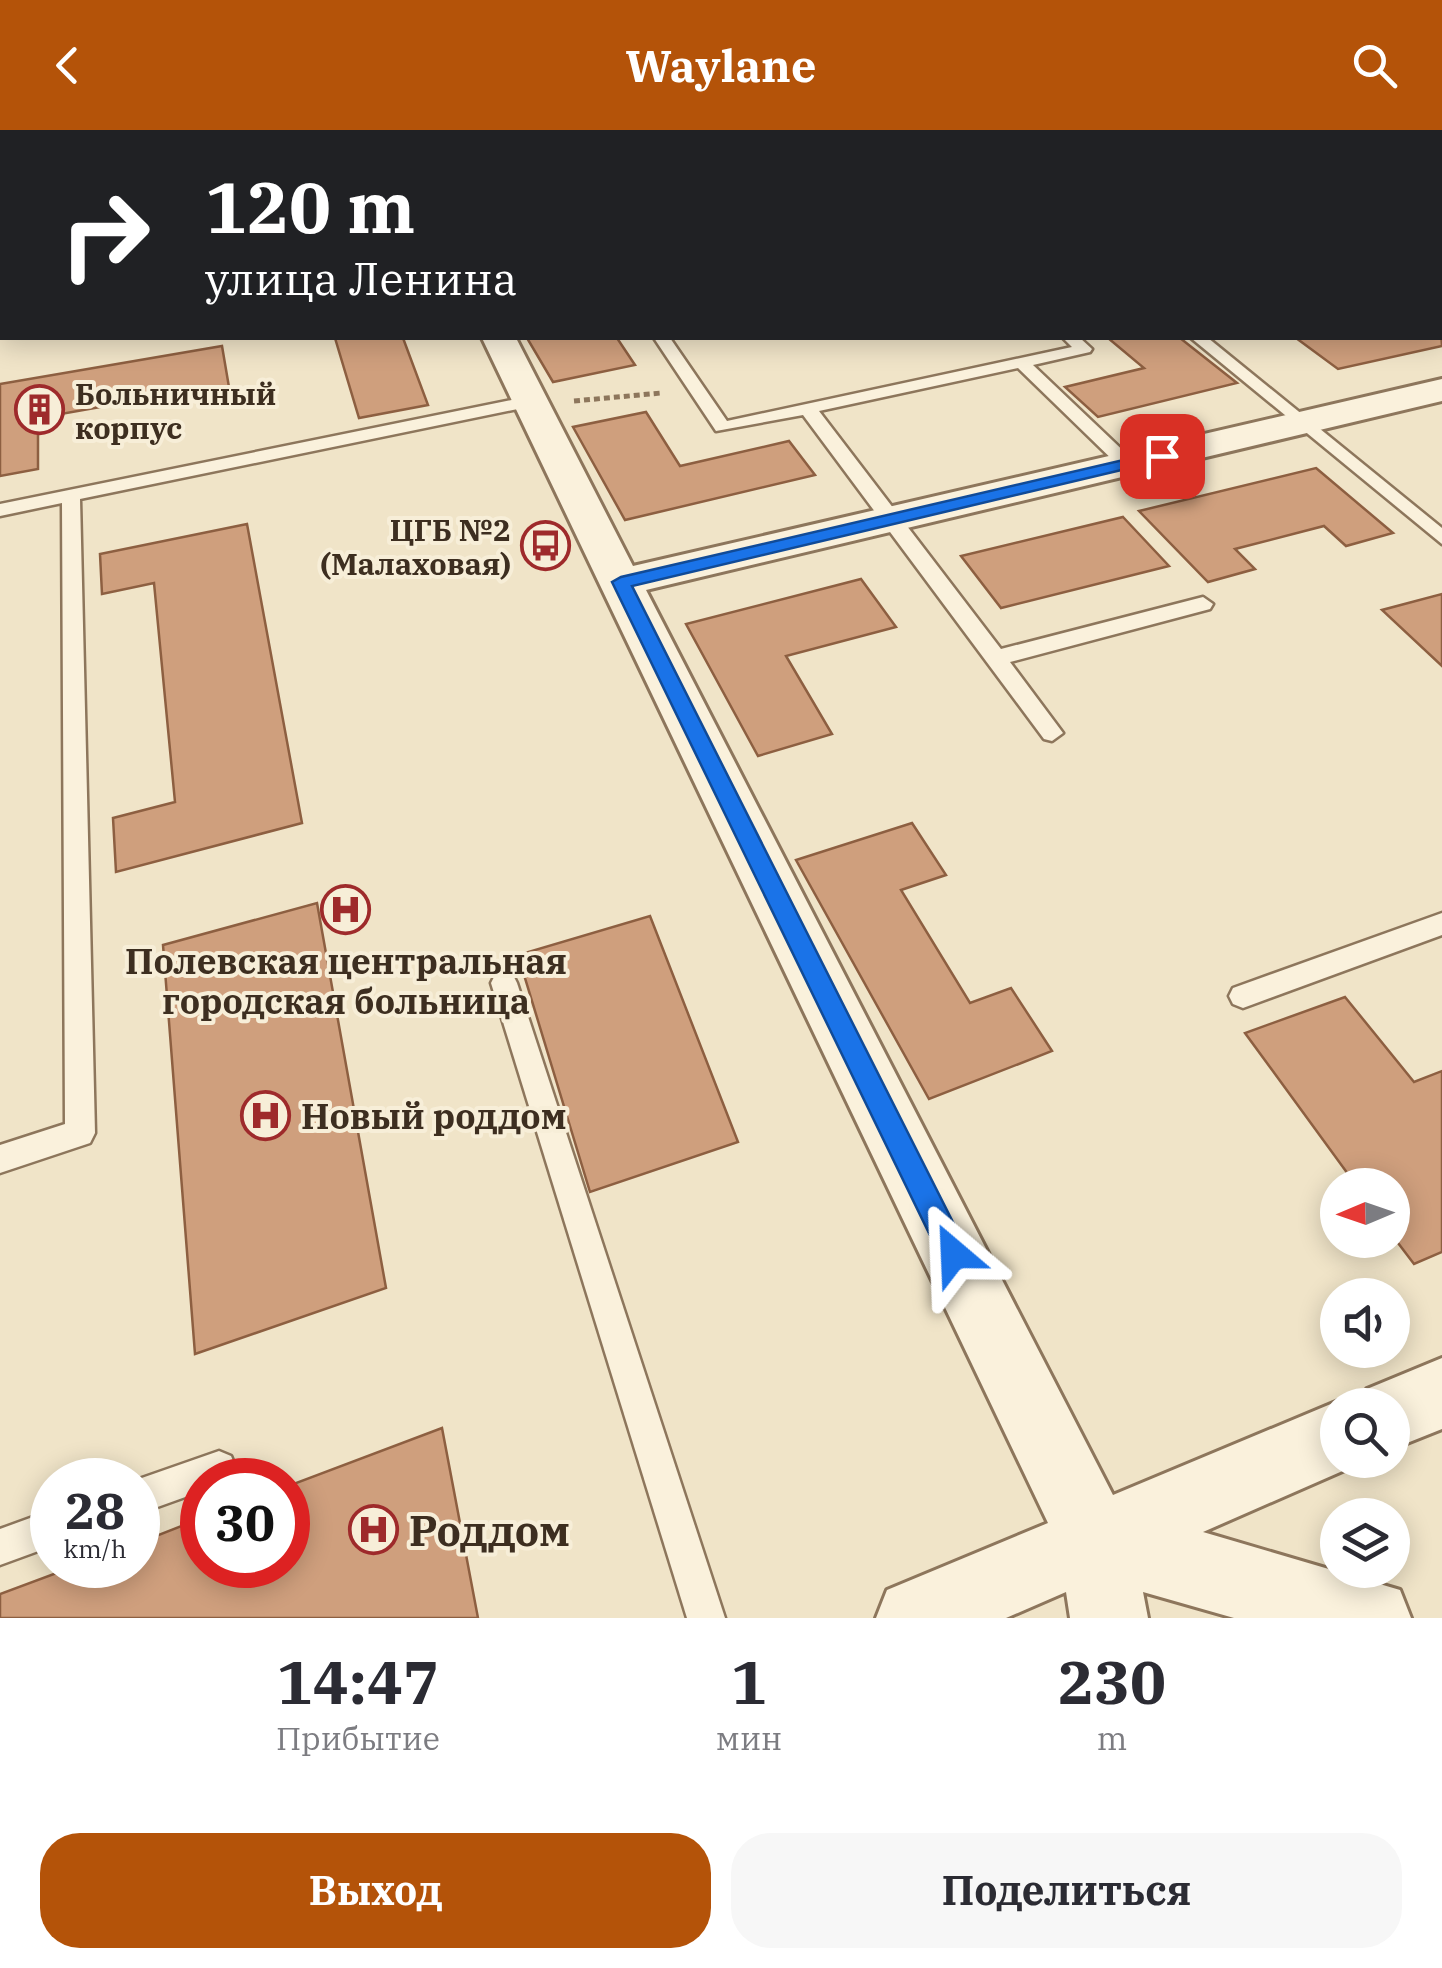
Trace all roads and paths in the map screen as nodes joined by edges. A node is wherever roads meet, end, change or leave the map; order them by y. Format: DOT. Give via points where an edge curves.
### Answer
graph roads {
  1 [pos="500,340"];
  2 [pos="663,340"];
  3 [pos="1073,340"];
  4 [pos="1201,340"];
  5 [pos="1021,362"];
  6 [pos="698,390"];
  7 [pos="1442,390"];
  8 [pos="532,403"];
  9 [pos="808,409"];
  10 [pos="1300,422"];
  11 [pos="1128,464"];
  12 [pos="71,496"];
  13 [pos="0,510"];
  14 [pos="892,519"];
  15 [pos="1442,538"];
  16 [pos="621,582"];
  17 [pos="1204,604"];
  18 [pos="996,658"];
  19 [pos="1052,733"];
  20 [pos="1442,924"];
  21 [pos="504,983"];
  22 [pos="1243,996"];
  23 [pos="0,1159"];
  24 [pos="1442,1392"];
  25 [pos="1410,1406"];
  26 [pos="1320,1445"];
  27 [pos="30,1536"];
  28 [pos="1096,1541"];
  29 [pos="0,1547"];
  30 [pos="706,1618"];
  31 [pos="916,1618"];
  32 [pos="1110,1618"];
  33 [pos="1372,1618"];
  1 -- 8 [label="street"];
  2 -- 6 [label="lane"];
  3 -- 5 [label="lane" via="1084,349"];
  4 -- 10 [label="lane"];
  5 -- 9 [label="lane"];
  5 -- 11 [label="lane"];
  6 -- 8 [label="path"];
  6 -- 9 [label="lane" via="722,426"];
  7 -- 10 [label="street"];
  8 -- 12 [label="lane"];
  8 -- 16 [label="street"];
  9 -- 14 [label="lane"];
  10 -- 11 [label="street"];
  10 -- 15 [label="lane"];
  11 -- 14 [label="street"];
  12 -- 13 [label="lane"];
  12 -- 23 [label="lane" via="80,1133"];
  14 -- 16 [label="street"];
  14 -- 18 [label="lane"];
  16 -- 28 [label="street"];
  17 -- 18 [label="lane"];
  18 -- 19 [label="lane"];
  20 -- 22 [label="lane"];
  21 -- 30 [label="lane"];
  24 -- 25 [label="street"];
  26 -- 28 [label="street"];
  27 -- 29 [label="lane"];
  28 -- 31 [label="street"];
  28 -- 32 [label="street"];
  28 -- 33 [label="street"];
}
